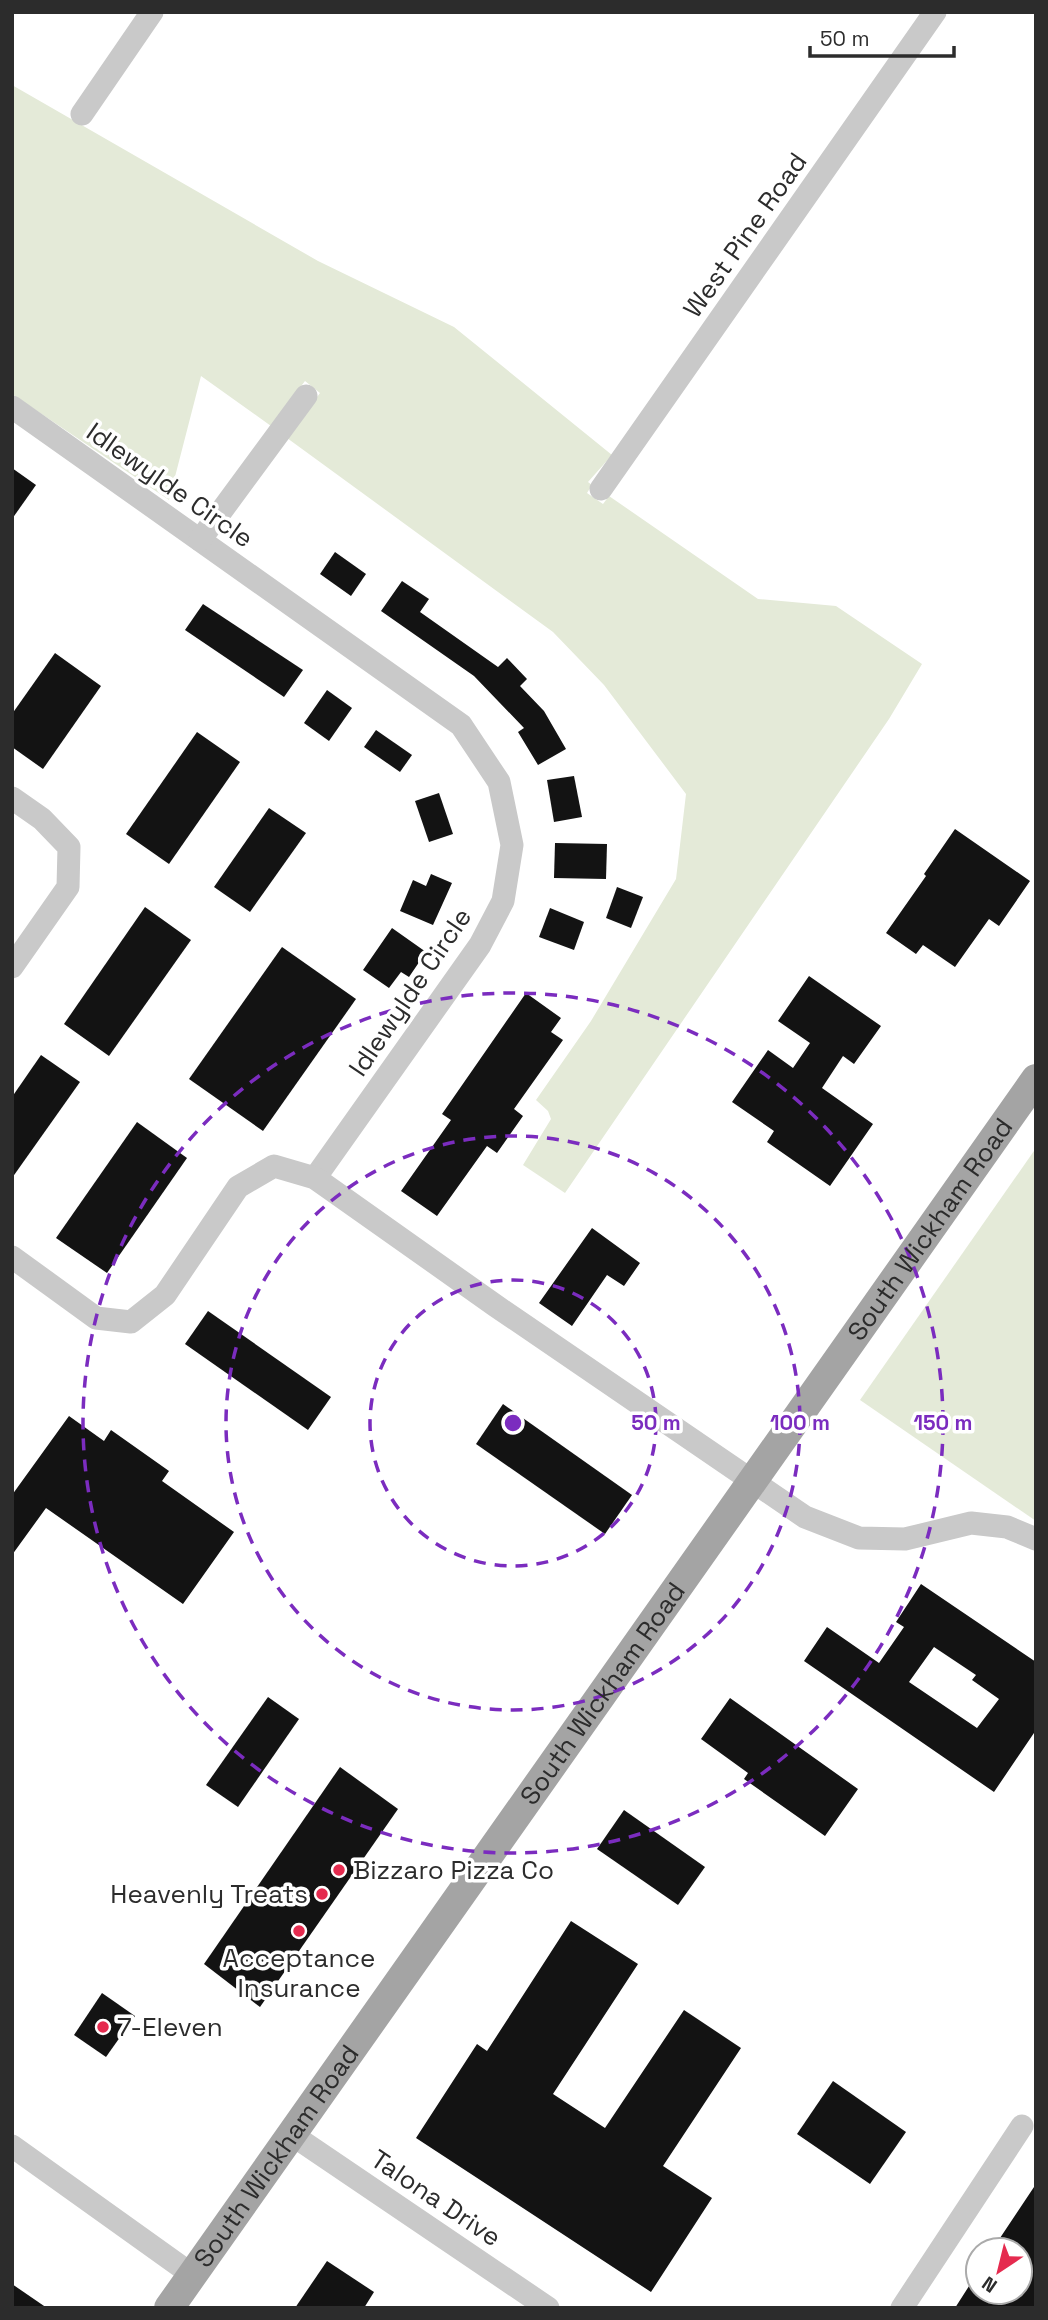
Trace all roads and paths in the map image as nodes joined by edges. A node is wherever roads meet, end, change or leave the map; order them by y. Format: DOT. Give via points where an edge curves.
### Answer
graph roads {
  1 [pos="152,12"];
  2 [pos="936,12"];
  3 [pos="82,114"];
  4 [pos="306,396"];
  5 [pos="12,407"];
  6 [pos="601,489"];
  7 [pos="200,540"];
  8 [pos="12,798"];
  9 [pos="12,967"];
  10 [pos="1036,1079"];
  11 [pos="315,1178"];
  12 [pos="12,1257"];
  13 [pos="753,1482"];
  14 [pos="1036,1539"];
  15 [pos="1022,2126"];
  16 [pos="291,2134"];
  17 [pos="12,2146"];
  18 [pos="191,2274"];
  19 [pos="169,2308"];
  20 [pos="548,2308"];
  21 [pos="902,2308"];
  1 -- 3 [label="street"];
  2 -- 6 [label="street, West Pine Road"];
  4 -- 7 [label="street"];
  5 -- 7 [label="street, Idlewylde Circle"];
  7 -- 11 [label="street, Idlewylde Circle" via="461,725 499,782 512,845 503,901 480,945"];
  8 -- 9 [label="street" via="42,819 69,847 68,887"];
  10 -- 13 [label="main road, South Wickham Road"];
  11 -- 12 [label="street" via="274,1166 238,1187 166,1295 131,1322 96,1318"];
  11 -- 13 [label="street"];
  13 -- 14 [label="street" via="806,1517 859,1538 905,1539 971,1523 1007,1527"];
  13 -- 16 [label="main road, South Wickham Road"];
  15 -- 21 [label="street"];
  16 -- 18 [label="main road, South Wickham Road"];
  16 -- 20 [label="street, Talona Drive"];
  17 -- 18 [label="street"];
  18 -- 19 [label="main road, South Wickham Road"];
}
